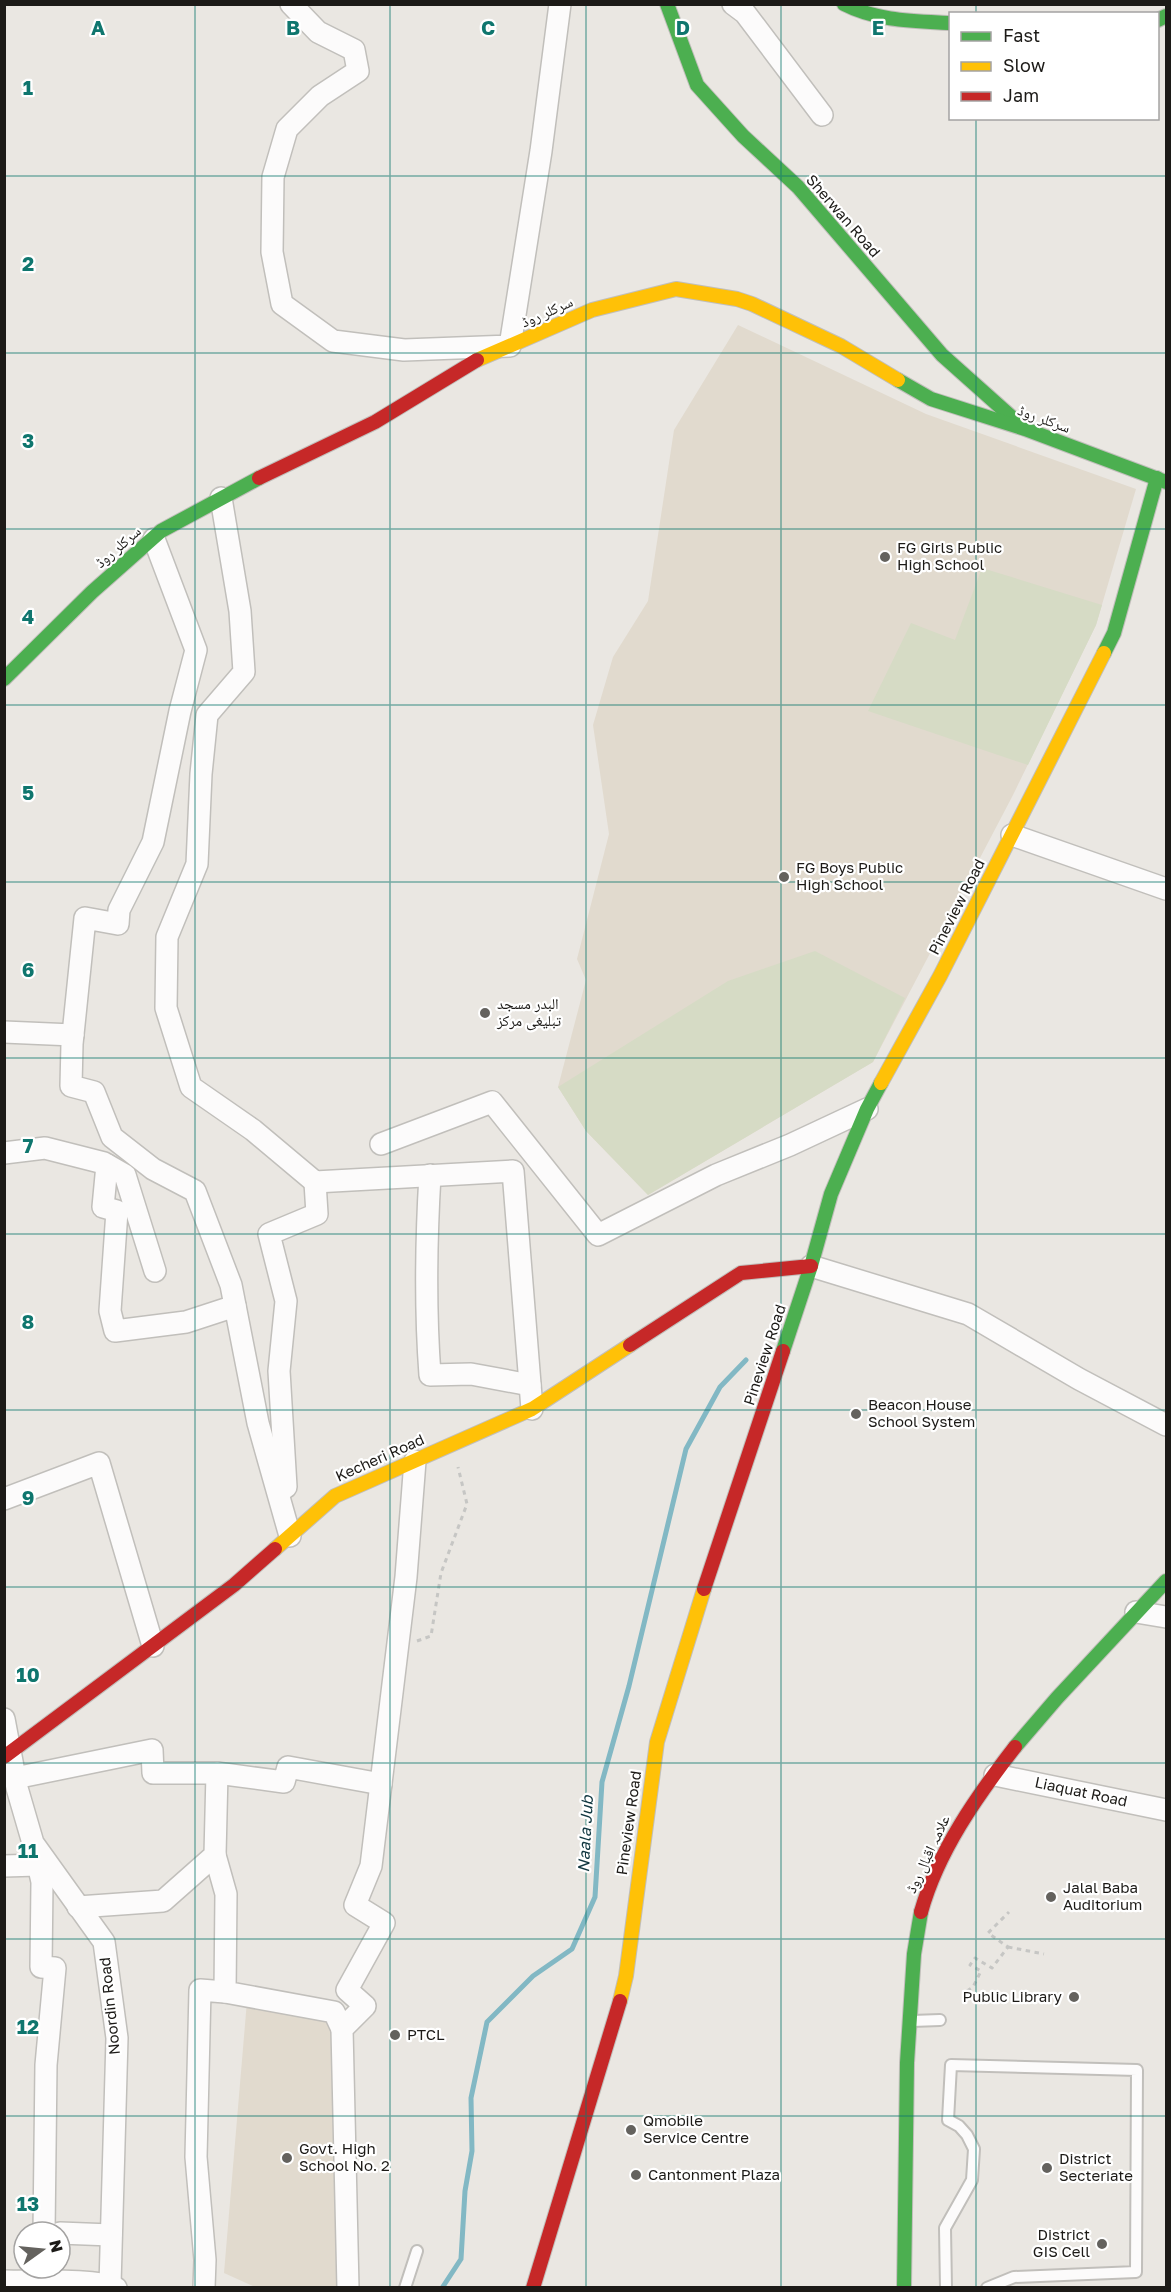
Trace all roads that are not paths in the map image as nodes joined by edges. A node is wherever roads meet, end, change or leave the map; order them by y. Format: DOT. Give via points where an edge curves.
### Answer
graph roads {
  1 [pos="291,4"];
  2 [pos="560,4"];
  3 [pos="667,4"];
  4 [pos="733,4"];
  5 [pos="844,4"];
  6 [pos="949,23"];
  7 [pos="822,116"];
  8 [pos="510,346"];
  9 [pos="1025,429"];
  10 [pos="1162,480"];
  11 [pos="221,498"];
  12 [pos="153,539"];
  13 [pos="4,679"];
  14 [pos="1012,835"];
  15 [pos="1167,889"];
  16 [pos="4,1032"];
  17 [pos="73,1035"];
  18 [pos="867,1109"];
  19 [pos="381,1144"];
  20 [pos="4,1153"];
  21 [pos="107,1165"];
  22 [pos="430,1175"];
  23 [pos="315,1182"];
  24 [pos="811,1266"];
  25 [pos="155,1271"];
  26 [pos="235,1306"];
  27 [pos="530,1385"];
  28 [pos="532,1409"];
  29 [pos="1167,1425"];
  30 [pos="415,1461"];
  31 [pos="4,1499"];
  32 [pos="290,1536"];
  33 [pos="1167,1581"];
  34 [pos="1136,1612"];
  35 [pos="1167,1617"];
  36 [pos="153,1646"];
  37 [pos="4,1719"];
  38 [pos="7,1754"];
  39 [pos="217,1773"];
  40 [pos="995,1775"];
  41 [pos="15,1778"];
  42 [pos="381,1784"];
  43 [pos="1167,1810"];
  44 [pos="33,1843"];
  45 [pos="215,1855"];
  46 [pos="38,1865"];
  47 [pos="4,1866"];
  48 [pos="78,1907"];
  49 [pos="225,1992"];
  50 [pos="940,2020"];
  51 [pos="909,2021"];
  52 [pos="342,2029"];
  53 [pos="44,2220"];
  54 [pos="72,2233"];
  55 [pos="111,2235"];
  56 [pos="417,2251"];
  57 [pos="4,2281"];
  58 [pos="79,2285"];
  59 [pos="113,2286"];
  60 [pos="204,2288"];
  61 [pos="348,2288"];
  62 [pos="405,2288"];
  63 [pos="533,2288"];
  64 [pos="904,2288"];
  65 [pos="946,2288"];
  66 [pos="987,2288"];
  1 -- 8 [label="street" via="318,32 354,50 358,71 320,96 287,129 273,177 272,252 282,303 333,340 404,350"];
  2 -- 8 [label="street"];
  3 -- 9 [label="street, Sherwan Road" via="697,85 798,187 942,355"];
  4 -- 7 [label="street" via="745,13"];
  5 -- 6 [label="street" via="859,13 891,19"];
  8 -- 9 [label="street, سرکلر روڈ" via="592,310 676,289 752,304 841,346 931,399"];
  8 -- 11 [label="street, سرکلر روڈ" via="375,422"];
  9 -- 10 [label="street, سرکلر روڈ"];
  10 -- 14 [label="street, Pineview Road" via="1114,633"];
  11 -- 12 [label="street, سرکلر روڈ"];
  11 -- 23 [label="street" via="240,611 244,672 207,715 197,864 167,937 166,1008 191,1087 253,1130"];
  12 -- 13 [label="street, سرکلر روڈ" via="92,592"];
  12 -- 17 [label="street" via="196,650 153,842 119,910 118,924 85,918"];
  14 -- 15 [label="street"];
  14 -- 18 [label="street, Pineview Road"];
  16 -- 17 [label="street"];
  17 -- 26 [label="street" via="71,1086 94,1092 112,1137 153,1169 195,1191"];
  18 -- 19 [label="street" via="716,1175 598,1235 492,1102"];
  18 -- 24 [label="street, Pineview Road" via="831,1194"];
  20 -- 21 [label="street" via="45,1148"];
  21 -- 25 [label="street" via="125,1175"];
  21 -- 26 [label="street" via="103,1207 117,1211 110,1311 115,1331 186,1322"];
  22 -- 23 [label="street"];
  22 -- 27 [label="street" via="513,1171"];
  22 -- 27 [label="street" via="426,1246 430,1375 471,1374"];
  23 -- 32 [label="street" via="317,1214 269,1234 286,1301 279,1371"];
  24 -- 28 [label="street, Kecheri Road" via="741,1273"];
  24 -- 29 [label="street" via="968,1314"];
  24 -- 63 [label="street, Pineview Road" via="657,1742 626,1976"];
  26 -- 32 [label="street" via="258,1423"];
  27 -- 28 [label="street"];
  28 -- 30 [label="street, Kecheri Road"];
  30 -- 32 [label="street, Kecheri Road" via="335,1496"];
  30 -- 42 [label="street" via="406,1577"];
  31 -- 36 [label="street" via="99,1463"];
  32 -- 36 [label="street, Kecheri Road" via="234,1585"];
  33 -- 34 [label="street, علامہ اقبال روڈ"];
  34 -- 35 [label="street"];
  34 -- 40 [label="street, علامہ اقبال روڈ" via="1032,1726"];
  36 -- 38 [label="street, Kecheri Road"];
  37 -- 38 [label="street, Noordin Road"];
  38 -- 41 [label="street, Noordin Road"];
  39 -- 41 [label="street" via="153,1773 152,1750"];
  39 -- 42 [label="street" via="284,1782 288,1767"];
  39 -- 45 [label="street"];
  40 -- 43 [label="street, Liaquat Road"];
  40 -- 51 [label="street, علامہ اقبال روڈ" via="964,1814 924,1900 917,1932"];
  41 -- 44 [label="street, Noordin Road"];
  42 -- 52 [label="street" via="370,1866 355,1905 384,1923 347,1989 366,2006"];
  44 -- 46 [label="street"];
  44 -- 48 [label="street, Noordin Road"];
  45 -- 48 [label="street" via="163,1901"];
  45 -- 49 [label="street" via="226,1893"];
  46 -- 47 [label="street"];
  46 -- 53 [label="street" via="42,1882 41,1967 55,1968 46,2065"];
  48 -- 55 [label="street, Noordin Road" via="104,1942 117,2038"];
  49 -- 52 [label="street" via="334,2012"];
  49 -- 60 [label="street" via="200,1990 196,2157"];
  50 -- 51 [label="lane"];
  51 -- 64 [label="street, علامہ اقبال روڈ"];
  52 -- 61 [label="street"];
  54 -- 55 [label="street"];
  55 -- 59 [label="street, Noordin Road"];
  56 -- 62 [label="lane"];
  57 -- 58 [label="street"];
  58 -- 59 [label="street"];
  65 -- 66 [label="lane" via="945,2228 972,2180 975,2149 959,2126 948,2120 951,2065 1137,2070 1136,2272 1014,2277"];
}
